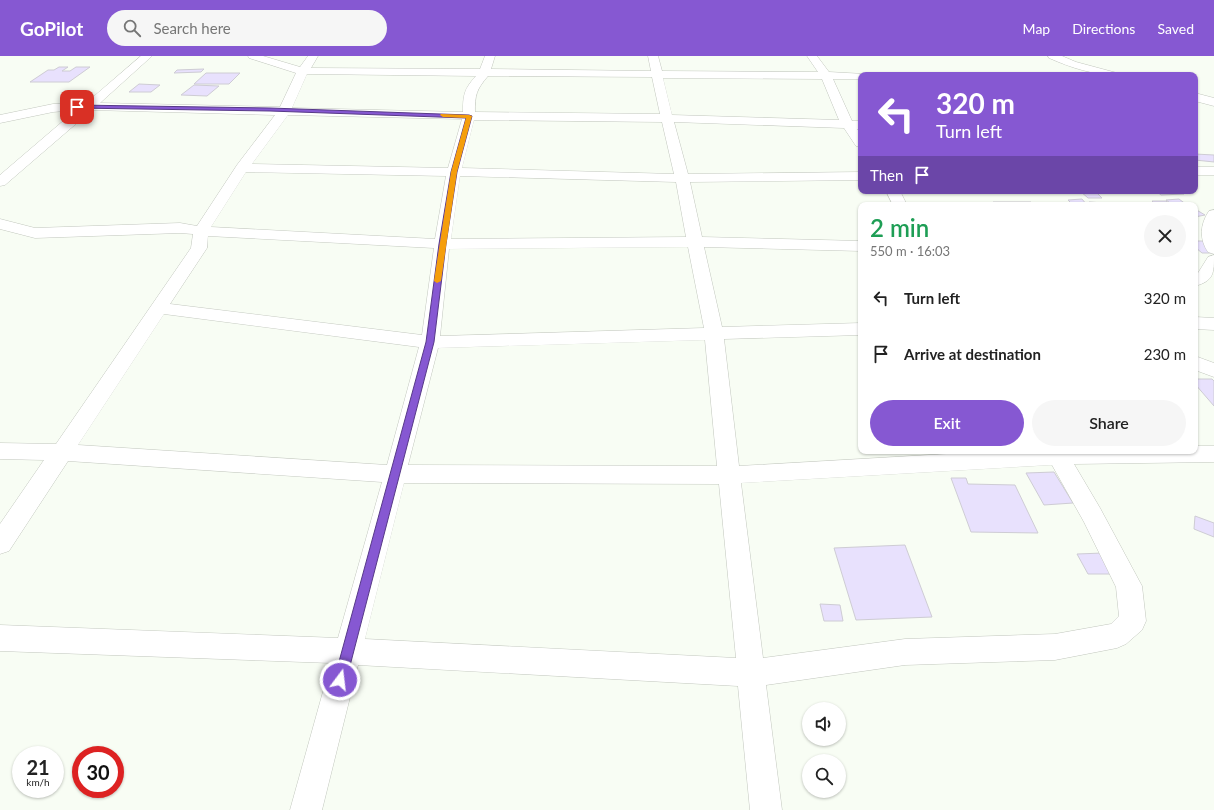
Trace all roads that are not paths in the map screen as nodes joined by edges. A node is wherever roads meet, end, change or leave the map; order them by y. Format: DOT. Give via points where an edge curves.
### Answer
graph roads {
  1 [pos="147,56"];
  2 [pos="253,56"];
  3 [pos="313,56"];
  4 [pos="490,56"];
  5 [pos="812,56"];
  6 [pos="1053,56"];
  7 [pos="655,66"];
  8 [pos="303,71"];
  9 [pos="486,72"];
  10 [pos="1102,72"];
  11 [pos="826,76"];
  12 [pos="858,76"];
  13 [pos="1198,98"];
  14 [pos="1214,102"];
  15 [pos="8,106"];
  16 [pos="88,106"];
  17 [pos="53,108"];
  18 [pos="285,110"];
  19 [pos="469,116"];
  20 [pos="667,118"];
  21 [pos="0,119"];
  22 [pos="847,124"];
  23 [pos="858,125"];
  24 [pos="858,139"];
  25 [pos="242,168"];
  26 [pos="1198,171"];
  27 [pos="454,172"];
  28 [pos="1214,172"];
  29 [pos="858,176"];
  30 [pos="682,178"];
  31 [pos="0,182"];
  32 [pos="1214,214"];
  33 [pos="0,224"];
  34 [pos="201,231"];
  35 [pos="695,242"];
  36 [pos="442,244"];
  37 [pos="858,246"];
  38 [pos="1214,249"];
  39 [pos="1214,260"];
  40 [pos="1198,279"];
  41 [pos="158,308"];
  42 [pos="1198,323"];
  43 [pos="1214,324"];
  44 [pos="858,329"];
  45 [pos="714,334"];
  46 [pos="430,342"];
  47 [pos="1198,364"];
  48 [pos="1214,370"];
  49 [pos="0,451"];
  50 [pos="62,452"];
  51 [pos="1057,454"];
  52 [pos="1214,454"];
  53 [pos="395,474"];
  54 [pos="729,475"];
  55 [pos="0,544"];
  56 [pos="0,638"];
  57 [pos="348,651"];
  58 [pos="751,672"];
  59 [pos="306,810"];
  60 [pos="766,810"];
  1 -- 16 [label="street"];
  2 -- 8 [label="street"];
  3 -- 8 [label="street"];
  4 -- 9 [label="street"];
  5 -- 11 [label="street"];
  6 -- 10 [label="street"];
  7 -- 9 [label="street"];
  7 -- 11 [label="street"];
  7 -- 20 [label="street"];
  8 -- 9 [label="street"];
  8 -- 18 [label="street"];
  9 -- 19 [label="street" via="472,87"];
  11 -- 12 [label="street"];
  11 -- 22 [label="street"];
  13 -- 14 [label="street"];
  15 -- 17 [label="street"];
  16 -- 17 [label="street"];
  16 -- 18 [label="street"];
  16 -- 31 [label="street"];
  17 -- 21 [label="street"];
  18 -- 19 [label="street"];
  18 -- 25 [label="street"];
  19 -- 20 [label="street"];
  19 -- 27 [label="street"];
  20 -- 22 [label="street"];
  20 -- 30 [label="street"];
  22 -- 23 [label="street"];
  22 -- 24 [label="street"];
  25 -- 27 [label="street"];
  25 -- 34 [label="street"];
  26 -- 28 [label="street"];
  27 -- 30 [label="street"];
  27 -- 36 [label="street"];
  29 -- 30 [label="street"];
  30 -- 35 [label="street"];
  32 -- 38 [label="street" via="1209,223 1208,234"];
  33 -- 34 [label="street" via="35,233 180,228"];
  34 -- 36 [label="street"];
  34 -- 41 [label="street" via="199,248"];
  35 -- 36 [label="street"];
  35 -- 37 [label="street"];
  35 -- 45 [label="street"];
  36 -- 46 [label="street"];
  39 -- 40 [label="street" via="1204,276"];
  41 -- 46 [label="street"];
  41 -- 50 [label="street"];
  42 -- 43 [label="street"];
  44 -- 45 [label="street"];
  45 -- 46 [label="street"];
  45 -- 54 [label="street"];
  46 -- 53 [label="street"];
  47 -- 48 [label="street"];
  49 -- 50 [label="street"];
  50 -- 53 [label="street"];
  50 -- 55 [label="street"];
  51 -- 52 [label="street"];
  51 -- 54 [label="street"];
  51 -- 58 [label="street" via="1129,586 1133,621 1116,635 1055,647 905,652"];
  53 -- 54 [label="street"];
  53 -- 57 [label="street"];
  54 -- 58 [label="street"];
  56 -- 57 [label="street"];
  57 -- 58 [label="street"];
  57 -- 59 [label="street"];
  58 -- 60 [label="street"];
}
